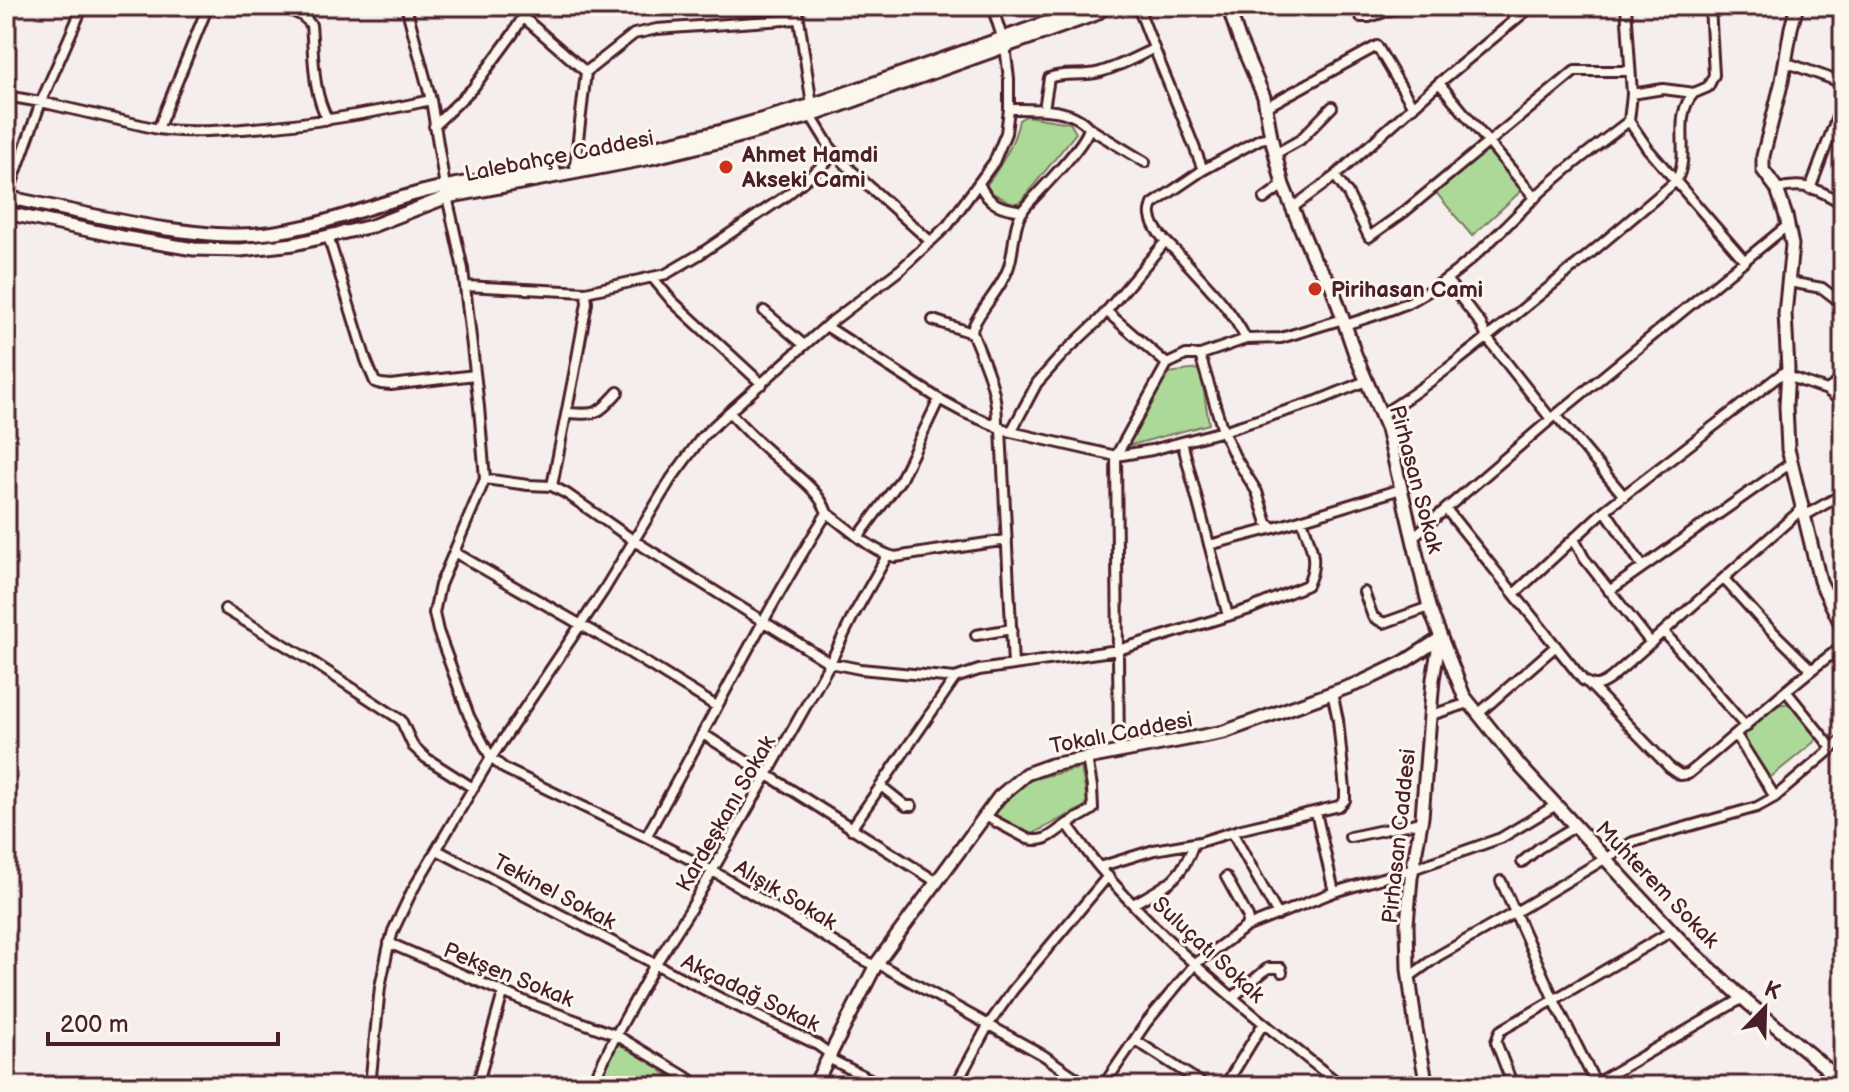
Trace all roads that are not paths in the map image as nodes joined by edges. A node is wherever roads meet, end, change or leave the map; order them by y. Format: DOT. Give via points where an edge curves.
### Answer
graph roads {
  1 [pos="83,6"];
  2 [pos="208,6"];
  3 [pos="274,6"];
  4 [pos="406,6"];
  5 [pos="536,6"];
  6 [pos="797,6"];
  7 [pos="992,6"];
  8 [pos="1094,6"];
  9 [pos="1106,6"];
  10 [pos="1138,6"];
  11 [pos="1228,6"];
  12 [pos="1356,6"];
  13 [pos="1403,6"];
  14 [pos="1506,6"];
  15 [pos="1532,6"];
  16 [pos="1626,6"];
  17 [pos="1710,6"];
  18 [pos="1797,6"];
  19 [pos="523,17"];
  20 [pos="798,19"];
  21 [pos="1516,19"];
  22 [pos="1004,42"];
  23 [pos="1153,49"];
  24 [pos="1785,62"];
  25 [pos="1629,71"];
  26 [pos="586,72"];
  27 [pos="1439,83"];
  28 [pos="1843,83"];
  29 [pos="1694,93"];
  30 [pos="1632,94"];
  31 [pos="6,96"];
  32 [pos="431,100"];
  33 [pos="1843,101"];
  34 [pos="41,102"];
  35 [pos="1266,107"];
  36 [pos="1332,107"];
  37 [pos="1413,107"];
  38 [pos="1009,109"];
  39 [pos="1044,109"];
  40 [pos="812,110"];
  41 [pos="328,120"];
  42 [pos="1629,121"];
  43 [pos="434,126"];
  44 [pos="1089,128"];
  45 [pos="158,129"];
  46 [pos="1271,137"];
  47 [pos="1488,142"];
  48 [pos="836,154"];
  49 [pos="1275,154"];
  50 [pos="1145,162"];
  51 [pos="575,165"];
  52 [pos="1203,170"];
  53 [pos="1335,176"];
  54 [pos="1676,181"];
  55 [pos="979,183"];
  56 [pos="1283,185"];
  57 [pos="1777,189"];
  58 [pos="1810,189"];
  59 [pos="446,192"];
  60 [pos="6,197"];
  61 [pos="1535,198"];
  62 [pos="1264,199"];
  63 [pos="1843,204"];
  64 [pos="1292,208"];
  65 [pos="1023,211"];
  66 [pos="6,213"];
  67 [pos="1788,225"];
  68 [pos="328,236"];
  69 [pos="930,241"];
  70 [pos="1165,242"];
  71 [pos="1745,261"];
  72 [pos="652,277"];
  73 [pos="1446,279"];
  74 [pos="1789,282"];
  75 [pos="465,286"];
  76 [pos="586,292"];
  77 [pos="1843,304"];
  78 [pos="764,311"];
  79 [pos="1106,311"];
  80 [pos="933,320"];
  81 [pos="1344,322"];
  82 [pos="826,326"];
  83 [pos="972,333"];
  84 [pos="1487,338"];
  85 [pos="1246,339"];
  86 [pos="804,345"];
  87 [pos="1200,355"];
  88 [pos="1167,364"];
  89 [pos="1788,372"];
  90 [pos="475,375"];
  91 [pos="1843,379"];
  92 [pos="1366,381"];
  93 [pos="762,384"];
  94 [pos="1827,390"];
  95 [pos="618,392"];
  96 [pos="939,399"];
  97 [pos="1843,403"];
  98 [pos="729,412"];
  99 [pos="567,413"];
  100 [pos="1381,415"];
  101 [pos="1554,417"];
  102 [pos="999,428"];
  103 [pos="1223,431"];
  104 [pos="1011,432"];
  105 [pos="1182,442"];
  106 [pos="1116,456"];
  107 [pos="1791,463"];
  108 [pos="485,479"];
  109 [pos="552,486"];
  110 [pos="1401,489"];
  111 [pos="1843,494"];
  112 [pos="1624,496"];
  113 [pos="1446,509"];
  114 [pos="1605,510"];
  115 [pos="1803,512"];
  116 [pos="827,513"];
  117 [pos="1302,520"];
  118 [pos="1274,528"];
  119 [pos="859,536"];
  120 [pos="1413,537"];
  121 [pos="1574,539"];
  122 [pos="633,540"];
  123 [pos="1007,540"];
  124 [pos="1209,545"];
  125 [pos="454,552"];
  126 [pos="887,556"];
  127 [pos="1643,567"];
  128 [pos="1724,579"];
  129 [pos="1609,591"];
  130 [pos="1364,592"];
  131 [pos="1514,594"];
  132 [pos="1843,596"];
  133 [pos="1832,605"];
  134 [pos="1429,607"];
  135 [pos="225,609"];
  136 [pos="1228,616"];
  137 [pos="764,622"];
  138 [pos="581,625"];
  139 [pos="1843,628"];
  140 [pos="1012,629"];
  141 [pos="1664,632"];
  142 [pos="976,635"];
  143 [pos="1441,638"];
  144 [pos="1651,643"];
  145 [pos="1556,646"];
  146 [pos="1843,646"];
  147 [pos="1118,650"];
  148 [pos="830,663"];
  149 [pos="1013,665"];
  150 [pos="1811,669"];
  151 [pos="955,678"];
  152 [pos="1590,685"];
  153 [pos="1786,691"];
  154 [pos="1332,692"];
  155 [pos="1467,699"];
  156 [pos="716,706"];
  157 [pos="1478,714"];
  158 [pos="1431,715"];
  159 [pos="1746,727"];
  160 [pos="703,734"];
  161 [pos="1736,735"];
  162 [pos="1843,739"];
  163 [pos="1832,748"];
  164 [pos="1119,752"];
  165 [pos="491,758"];
  166 [pos="1087,758"];
  167 [pos="767,775"];
  168 [pos="881,786"];
  169 [pos="473,788"];
  170 [pos="1775,797"];
  171 [pos="1556,805"];
  172 [pos="912,806"];
  173 [pos="1316,812"];
  174 [pos="985,816"];
  175 [pos="1421,822"];
  176 [pos="1067,824"];
  177 [pos="1576,826"];
  178 [pos="851,829"];
  179 [pos="1232,832"];
  180 [pos="646,837"];
  181 [pos="1350,837"];
  182 [pos="1194,843"];
  183 [pos="437,850"];
  184 [pos="1606,859"];
  185 [pos="1522,862"];
  186 [pos="1099,867"];
  187 [pos="1413,869"];
  188 [pos="711,870"];
  189 [pos="1108,876"];
  190 [pos="1226,877"];
  191 [pos="1501,881"];
  192 [pos="937,882"];
  193 [pos="1334,892"];
  194 [pos="1133,904"];
  195 [pos="1514,913"];
  196 [pos="1278,915"];
  197 [pos="1246,927"];
  198 [pos="1672,931"];
  199 [pos="389,943"];
  200 [pos="1195,964"];
  201 [pos="655,965"];
  202 [pos="876,965"];
  203 [pos="1282,972"];
  204 [pos="1409,977"];
  205 [pos="503,993"];
  206 [pos="1233,997"];
  207 [pos="1743,998"];
  208 [pos="1554,1000"];
  209 [pos="989,1024"];
  210 [pos="1263,1024"];
  211 [pos="616,1035"];
  212 [pos="1135,1040"];
  213 [pos="829,1056"];
  214 [pos="1832,1073"];
  215 [pos="1843,1082"];
  216 [pos="1596,1084"];
  217 [pos="370,1086"];
  218 [pos="477,1086"];
  219 [pos="591,1086"];
  220 [pos="701,1086"];
  221 [pos="814,1086"];
  222 [pos="884,1086"];
  223 [pos="955,1086"];
  224 [pos="1088,1086"];
  225 [pos="1103,1086"];
  226 [pos="1206,1086"];
  227 [pos="1225,1086"];
  228 [pos="1342,1086"];
  229 [pos="1427,1086"];
  230 [pos="1513,1086"];
  231 [pos="1585,1086"];
  232 [pos="1806,1086"];
  1 -- 34 [label="street"];
  2 -- 45 [label="street"];
  3 -- 41 [label="street" via="296,12 311,25 315,80"];
  4 -- 32 [label="street"];
  5 -- 19 [label="street"];
  6 -- 20 [label="street"];
  7 -- 22 [label="street"];
  8 -- 22 [label="street, Lalebahçe Caddesi"];
  9 -- 22 [label="street, Lalebahçe Caddesi" via="1096,14"];
  10 -- 23 [label="street"];
  11 -- 35 [label="street, Pirhasan Sokak"];
  12 -- 13 [label="street" via="1361,17"];
  14 -- 21 [label="street"];
  15 -- 21 [label="street"];
  16 -- 25 [label="street"];
  17 -- 29 [label="street" via="1714,75 1708,87"];
  18 -- 24 [label="street"];
  19 -- 26 [label="street"];
  19 -- 43 [label="street" via="473,88"];
  20 -- 26 [label="street" via="634,34"];
  20 -- 40 [label="street"];
  21 -- 27 [label="street"];
  22 -- 38 [label="street"];
  22 -- 40 [label="street, Lalebahçe Caddesi"];
  23 -- 39 [label="street" via="1100,72 1054,75"];
  23 -- 52 [label="street"];
  24 -- 28 [label="street"];
  24 -- 57 [label="street" via="1763,156 1763,170"];
  25 -- 30 [label="street"];
  25 -- 47 [label="street" via="1575,71"];
  26 -- 51 [label="street"];
  27 -- 37 [label="street"];
  27 -- 47 [label="street"];
  29 -- 30 [label="street" via="1663,89"];
  29 -- 54 [label="street" via="1686,101 1683,161"];
  30 -- 42 [label="street"];
  31 -- 34 [label="street"];
  32 -- 41 [label="street"];
  32 -- 43 [label="street"];
  33 -- 58 [label="street"];
  34 -- 45 [label="street"];
  34 -- 60 [label="street"];
  35 -- 37 [label="street" via="1377,46"];
  35 -- 46 [label="street, Pirhasan Sokak"];
  36 -- 49 [label="street" via="1300,140"];
  37 -- 53 [label="street"];
  38 -- 39 [label="street"];
  38 -- 55 [label="street" via="1000,149"];
  39 -- 44 [label="street" via="1082,120"];
  40 -- 48 [label="street"];
  40 -- 51 [label="street, Lalebahçe Caddesi"];
  40 -- 59 [label="street, Lalebahçe Caddesi" via="726,140 651,158"];
  41 -- 45 [label="street" via="184,133"];
  42 -- 54 [label="street"];
  42 -- 61 [label="street"];
  43 -- 59 [label="street"];
  44 -- 50 [label="street"];
  44 -- 65 [label="street"];
  46 -- 49 [label="street, Pirhasan Sokak"];
  46 -- 52 [label="street"];
  47 -- 53 [label="street" via="1369,237"];
  47 -- 61 [label="street"];
  48 -- 69 [label="street"];
  48 -- 72 [label="street" via="787,195 700,254"];
  49 -- 56 [label="street, Pirhasan Sokak"];
  51 -- 59 [label="street, Lalebahçe Caddesi"];
  52 -- 70 [label="street" via="1153,204 1151,218"];
  53 -- 64 [label="street"];
  54 -- 71 [label="street"];
  54 -- 84 [label="street"];
  55 -- 65 [label="street" via="996,205"];
  55 -- 69 [label="street"];
  56 -- 62 [label="street"];
  56 -- 64 [label="street, Pirhasan Sokak"];
  57 -- 58 [label="street"];
  57 -- 67 [label="street"];
  58 -- 63 [label="street"];
  59 -- 60 [label="street, Lalebahçe Caddesi" via="412,195 287,232 240,235 137,224"];
  59 -- 68 [label="street, Lalebahçe Caddesi" via="372,226"];
  59 -- 75 [label="street"];
  61 -- 73 [label="street"];
  64 -- 81 [label="street, Pirhasan Sokak"];
  65 -- 83 [label="street" via="1009,266"];
  66 -- 68 [label="street, Lalebahçe Caddesi" via="194,249 241,250"];
  67 -- 71 [label="street"];
  67 -- 74 [label="street"];
  68 -- 90 [label="street" via="375,382 391,385"];
  69 -- 82 [label="street"];
  70 -- 79 [label="street"];
  70 -- 85 [label="street"];
  71 -- 101 [label="street"];
  72 -- 76 [label="street"];
  72 -- 93 [label="street"];
  73 -- 81 [label="street" via="1414,300"];
  73 -- 84 [label="street"];
  74 -- 77 [label="street" via="1822,288"];
  74 -- 89 [label="street"];
  75 -- 76 [label="street"];
  75 -- 90 [label="street"];
  76 -- 99 [label="street"];
  78 -- 86 [label="street"];
  79 -- 88 [label="street"];
  79 -- 104 [label="street" via="1037,383"];
  80 -- 83 [label="street"];
  81 -- 85 [label="street" via="1281,338"];
  81 -- 92 [label="street, Pirhasan Sokak"];
  82 -- 86 [label="street"];
  82 -- 96 [label="street"];
  83 -- 102 [label="street" via="989,371"];
  84 -- 100 [label="street"];
  84 -- 101 [label="street"];
  85 -- 87 [label="street"];
  86 -- 93 [label="street"];
  87 -- 88 [label="street"];
  87 -- 103 [label="street"];
  88 -- 106 [label="street"];
  89 -- 94 [label="street"];
  89 -- 107 [label="street"];
  89 -- 112 [label="street"];
  90 -- 108 [label="street"];
  91 -- 94 [label="street"];
  92 -- 100 [label="street, Pirhasan Sokak"];
  92 -- 103 [label="street"];
  93 -- 98 [label="street"];
  94 -- 97 [label="street"];
  95 -- 99 [label="street" via="596,413"];
  96 -- 102 [label="street"];
  96 -- 119 [label="street" via="901,479"];
  98 -- 116 [label="street" via="814,492"];
  98 -- 122 [label="street" via="689,454"];
  99 -- 109 [label="street"];
  100 -- 110 [label="street, Pirhasan Sokak"];
  101 -- 112 [label="street"];
  101 -- 113 [label="street"];
  102 -- 104 [label="street"];
  102 -- 123 [label="street"];
  103 -- 105 [label="street"];
  103 -- 118 [label="street"];
  104 -- 106 [label="street"];
  105 -- 106 [label="street"];
  105 -- 124 [label="street"];
  106 -- 147 [label="street"];
  107 -- 115 [label="street"];
  107 -- 127 [label="street"];
  108 -- 109 [label="street"];
  108 -- 125 [label="street"];
  109 -- 122 [label="street"];
  110 -- 117 [label="street"];
  110 -- 120 [label="street, Pirhasan Sokak"];
  111 -- 115 [label="street"];
  112 -- 114 [label="street"];
  113 -- 120 [label="street"];
  113 -- 131 [label="street"];
  114 -- 121 [label="street"];
  114 -- 127 [label="street"];
  115 -- 128 [label="street"];
  115 -- 133 [label="street" via="1820,581"];
  116 -- 119 [label="street"];
  116 -- 137 [label="street"];
  117 -- 118 [label="street"];
  117 -- 136 [label="street" via="1313,554 1307,585"];
  118 -- 124 [label="street"];
  119 -- 126 [label="street"];
  120 -- 134 [label="street, Pirhasan Sokak"];
  121 -- 129 [label="street"];
  121 -- 131 [label="street"];
  122 -- 137 [label="street"];
  122 -- 138 [label="street"];
  123 -- 126 [label="street"];
  123 -- 140 [label="street"];
  124 -- 136 [label="street"];
  125 -- 138 [label="street"];
  125 -- 165 [label="street" via="434,613 469,716"];
  126 -- 148 [label="street, Kardeşkanı Sokak"];
  127 -- 129 [label="street"];
  128 -- 141 [label="street"];
  128 -- 150 [label="street"];
  129 -- 144 [label="street"];
  130 -- 134 [label="street" via="1373,617 1384,623"];
  131 -- 145 [label="street"];
  132 -- 133 [label="street"];
  133 -- 139 [label="street"];
  134 -- 143 [label="street, Pirhasan Sokak"];
  135 -- 169 [label="street" via="401,720 413,746"];
  136 -- 147 [label="street"];
  137 -- 148 [label="street"];
  137 -- 156 [label="street"];
  138 -- 156 [label="street"];
  138 -- 165 [label="street"];
  140 -- 142 [label="street"];
  140 -- 149 [label="street"];
  141 -- 144 [label="street"];
  141 -- 159 [label="street"];
  143 -- 154 [label="street, Tokalı Caddesi" via="1404,662"];
  143 -- 155 [label="street, Pirhasan Sokak"];
  143 -- 158 [label="street, Pirhasan Caddesi"];
  144 -- 152 [label="street" via="1601,685"];
  145 -- 152 [label="street"];
  145 -- 157 [label="street"];
  146 -- 150 [label="street"];
  147 -- 149 [label="street"];
  147 -- 164 [label="street"];
  148 -- 151 [label="street"];
  148 -- 167 [label="street, Kardeşkanı Sokak"];
  149 -- 151 [label="street"];
  150 -- 153 [label="street"];
  151 -- 168 [label="street"];
  152 -- 161 [label="street" via="1680,775"];
  153 -- 159 [label="street"];
  153 -- 163 [label="street"];
  154 -- 164 [label="street, Tokalı Caddesi" via="1224,732"];
  154 -- 173 [label="street" via="1345,800"];
  155 -- 157 [label="street, Muhterem Sokak"];
  155 -- 158 [label="street"];
  156 -- 160 [label="street"];
  157 -- 171 [label="street, Muhterem Sokak"];
  158 -- 175 [label="street, Pirhasan Caddesi"];
  159 -- 161 [label="street"];
  160 -- 167 [label="street"];
  160 -- 180 [label="street"];
  161 -- 170 [label="street"];
  162 -- 163 [label="street"];
  163 -- 170 [label="street"];
  164 -- 166 [label="street, Tokalı Caddesi"];
  165 -- 169 [label="street"];
  165 -- 180 [label="street, Alışık Sokak"];
  166 -- 174 [label="street, Tokalı Caddesi" via="1026,774"];
  166 -- 176 [label="street" via="1093,809"];
  167 -- 178 [label="street"];
  167 -- 188 [label="street, Kardeşkanı Sokak"];
  168 -- 172 [label="street"];
  168 -- 178 [label="street"];
  169 -- 183 [label="street"];
  170 -- 184 [label="street" via="1757,807 1633,842"];
  171 -- 177 [label="street, Muhterem Sokak"];
  171 -- 187 [label="street" via="1501,838"];
  173 -- 179 [label="street"];
  173 -- 193 [label="street"];
  174 -- 176 [label="street" via="1036,841"];
  174 -- 192 [label="street, Tokalı Caddesi"];
  175 -- 181 [label="street"];
  175 -- 187 [label="street, Pirhasan Caddesi"];
  176 -- 186 [label="street, Suluçatı Sokak"];
  177 -- 184 [label="street, Muhterem Sokak"];
  177 -- 185 [label="street"];
  178 -- 192 [label="street"];
  179 -- 182 [label="street"];
  179 -- 196 [label="street"];
  180 -- 188 [label="street, Alışık Sokak"];
  182 -- 186 [label="street"];
  182 -- 194 [label="street" via="1180,873"];
  183 -- 199 [label="street"];
  183 -- 201 [label="street, Tekinel Sokak"];
  184 -- 195 [label="street"];
  184 -- 198 [label="street, Muhterem Sokak"];
  186 -- 189 [label="street, Suluçatı Sokak"];
  187 -- 193 [label="street"];
  187 -- 204 [label="street, Pirhasan Caddesi"];
  188 -- 201 [label="street, Kardeşkanı Sokak"];
  188 -- 202 [label="street, Alışık Sokak"];
  189 -- 194 [label="street, Suluçatı Sokak"];
  189 -- 209 [label="street"];
  190 -- 197 [label="street" via="1248,917"];
  191 -- 195 [label="street"];
  192 -- 202 [label="street, Tokalı Caddesi"];
  193 -- 196 [label="street"];
  194 -- 200 [label="street, Suluçatı Sokak"];
  195 -- 204 [label="street"];
  195 -- 208 [label="street"];
  196 -- 197 [label="street"];
  197 -- 200 [label="street"];
  198 -- 207 [label="street, Muhterem Sokak"];
  198 -- 208 [label="street"];
  199 -- 205 [label="street, Pekşen Sokak"];
  199 -- 217 [label="street"];
  200 -- 206 [label="street, Suluçatı Sokak"];
  200 -- 212 [label="street"];
  201 -- 211 [label="street, Kardeşkanı Sokak"];
  201 -- 213 [label="street, Akçadağ Sokak" via="816,1044"];
  202 -- 209 [label="street, Alışık Sokak"];
  202 -- 213 [label="street, Tokalı Caddesi"];
  203 -- 206 [label="street" via="1268,968"];
  204 -- 229 [label="street, Pirhasan Caddesi"];
  205 -- 211 [label="street, Pekşen Sokak"];
  205 -- 218 [label="street"];
  206 -- 210 [label="street, Suluçatı Sokak"];
  207 -- 214 [label="street, Muhterem Sokak"];
  207 -- 216 [label="street"];
  208 -- 216 [label="street"];
  208 -- 230 [label="street" via="1500,1031 1496,1042"];
  209 -- 223 [label="street"];
  209 -- 224 [label="street, Alışık Sokak"];
  210 -- 227 [label="street"];
  210 -- 228 [label="street, Suluçatı Sokak"];
  211 -- 219 [label="street, Kardeşkanı Sokak"];
  211 -- 220 [label="street, Pekşen Sokak"];
  212 -- 225 [label="street"];
  212 -- 226 [label="street"];
  213 -- 221 [label="street, Tokalı Caddesi"];
  213 -- 222 [label="street, Akçadağ Sokak"];
  214 -- 215 [label="street, Muhterem Sokak"];
  214 -- 232 [label="street"];
  216 -- 231 [label="street"];
}
